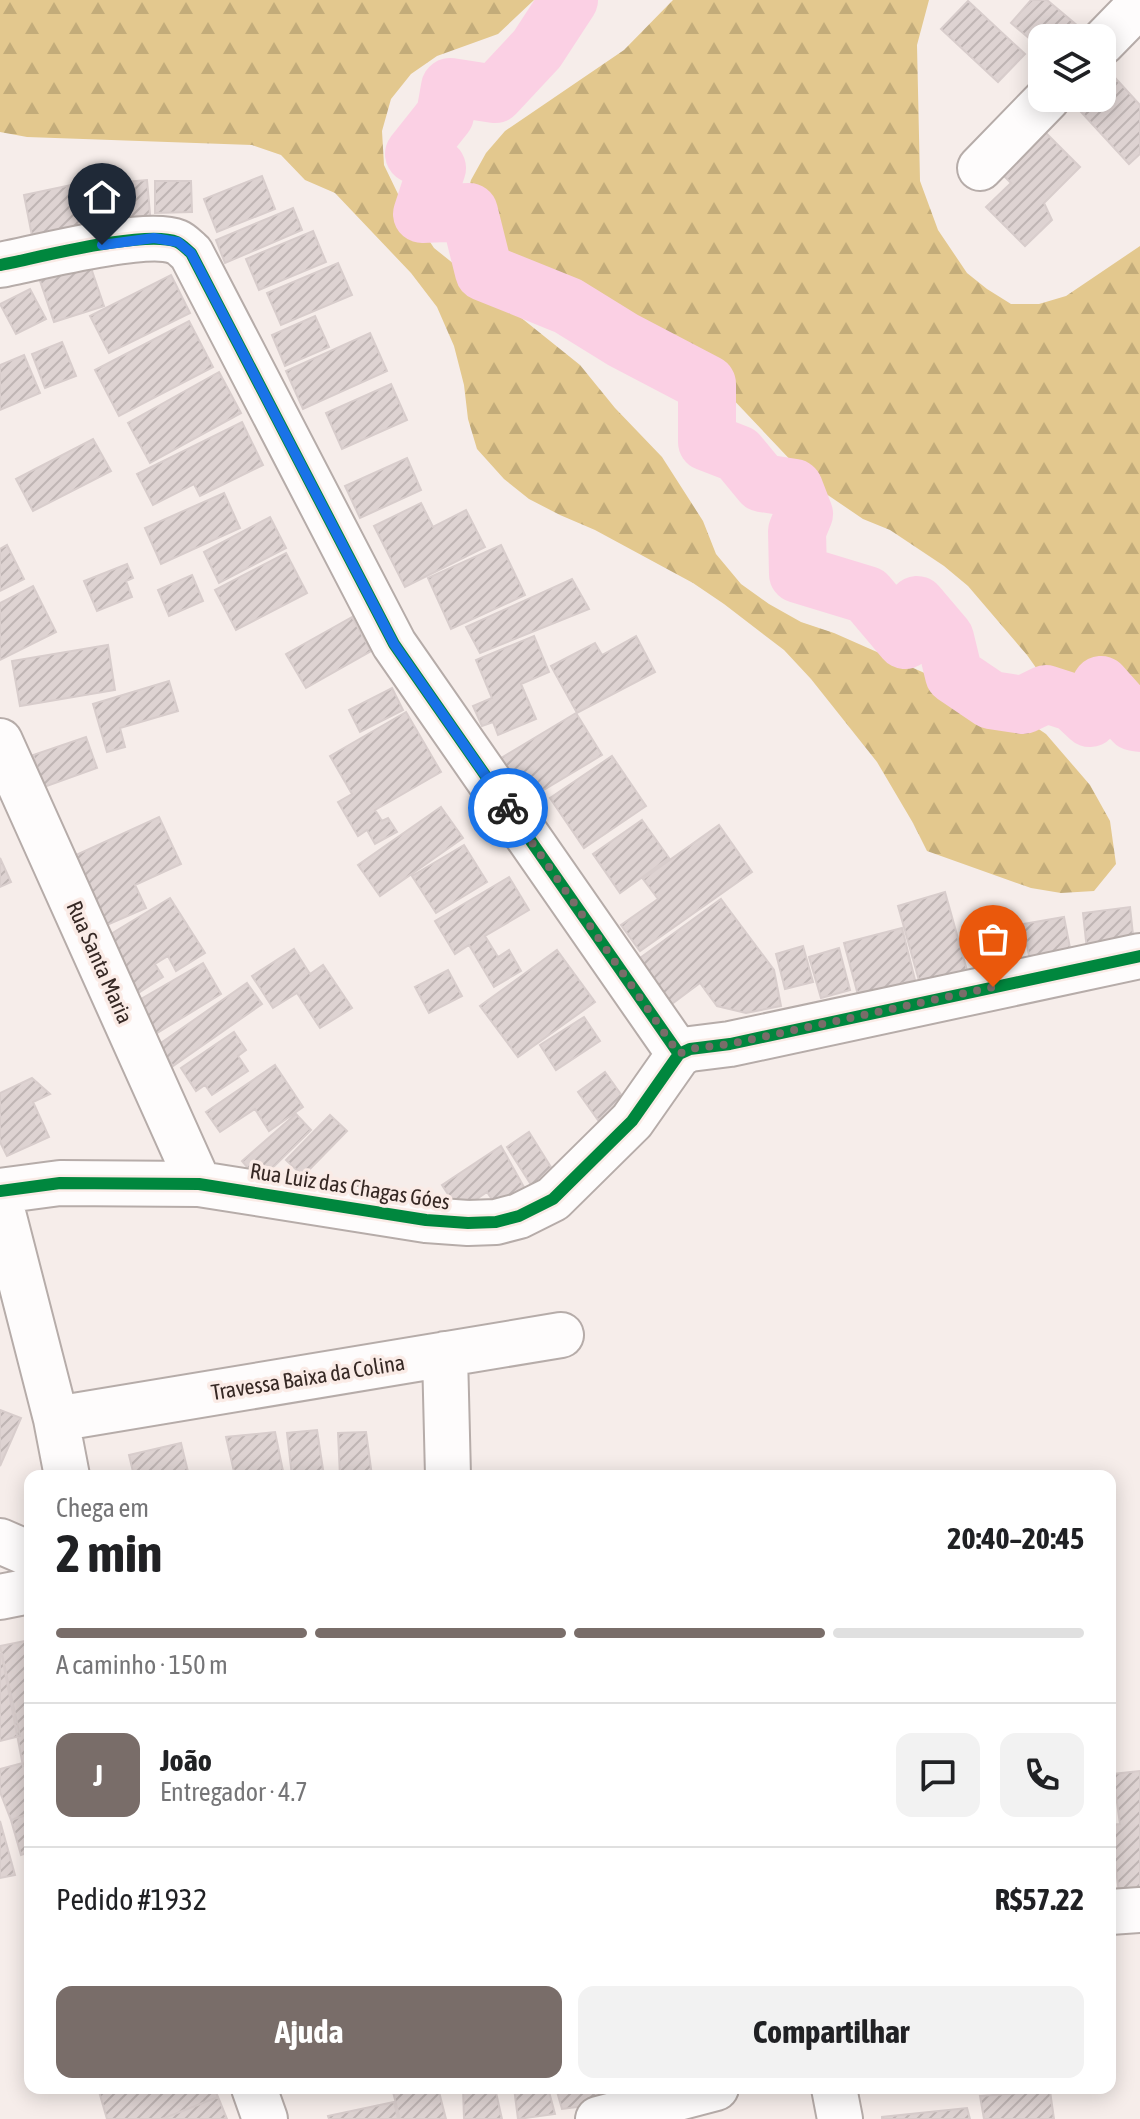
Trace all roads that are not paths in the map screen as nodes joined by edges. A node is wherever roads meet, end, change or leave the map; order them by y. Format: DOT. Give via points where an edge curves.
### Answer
graph roads {
  1 [pos="1140,4"];
  2 [pos="1116,29"];
  3 [pos="1034,112"];
  4 [pos="980,168"];
  5 [pos="0,265"];
  6 [pos="0,741"];
  7 [pos="1140,956"];
  8 [pos="679,1054"];
  9 [pos="199,1184"];
  10 [pos="0,1191"];
  11 [pos="0,1201"];
  12 [pos="561,1335"];
  13 [pos="445,1354"];
  14 [pos="56,1419"];
  15 [pos="66,1470"];
  16 [pos="448,1470"];
  17 [pos="0,1541"];
  18 [pos="24,1551"];
  19 [pos="24,1592"];
  20 [pos="0,1597"];
  21 [pos="1140,1910"];
  22 [pos="1116,1912"];
  23 [pos="256,2094"];
  24 [pos="693,2094"];
  25 [pos="835,2094"];
  26 [pos="265,2119"];
  27 [pos="598,2119"];
  28 [pos="840,2119"];
  1 -- 2 [label="street"];
  3 -- 4 [label="street"];
  5 -- 8 [label="street" via="154,238 178,242 191,253 394,644"];
  6 -- 9 [label="street, Rua Santa Maria"];
  7 -- 8 [label="street"];
  8 -- 9 [label="street, Rua Luiz das Chagas Góes" via="632,1121 553,1199 519,1216 496,1222 426,1220"];
  9 -- 10 [label="street, Rua Luiz das Chagas Góes" via="60,1183"];
  11 -- 14 [label="street"];
  12 -- 13 [label="street, Travessa Baixa da Colina"];
  13 -- 14 [label="street, Travessa Baixa da Colina"];
  13 -- 16 [label="street"];
  14 -- 15 [label="street"];
  17 -- 18 [label="street"];
  19 -- 20 [label="street"];
  21 -- 22 [label="street"];
  23 -- 26 [label="street"];
  24 -- 27 [label="street"];
  25 -- 28 [label="street"];
}
